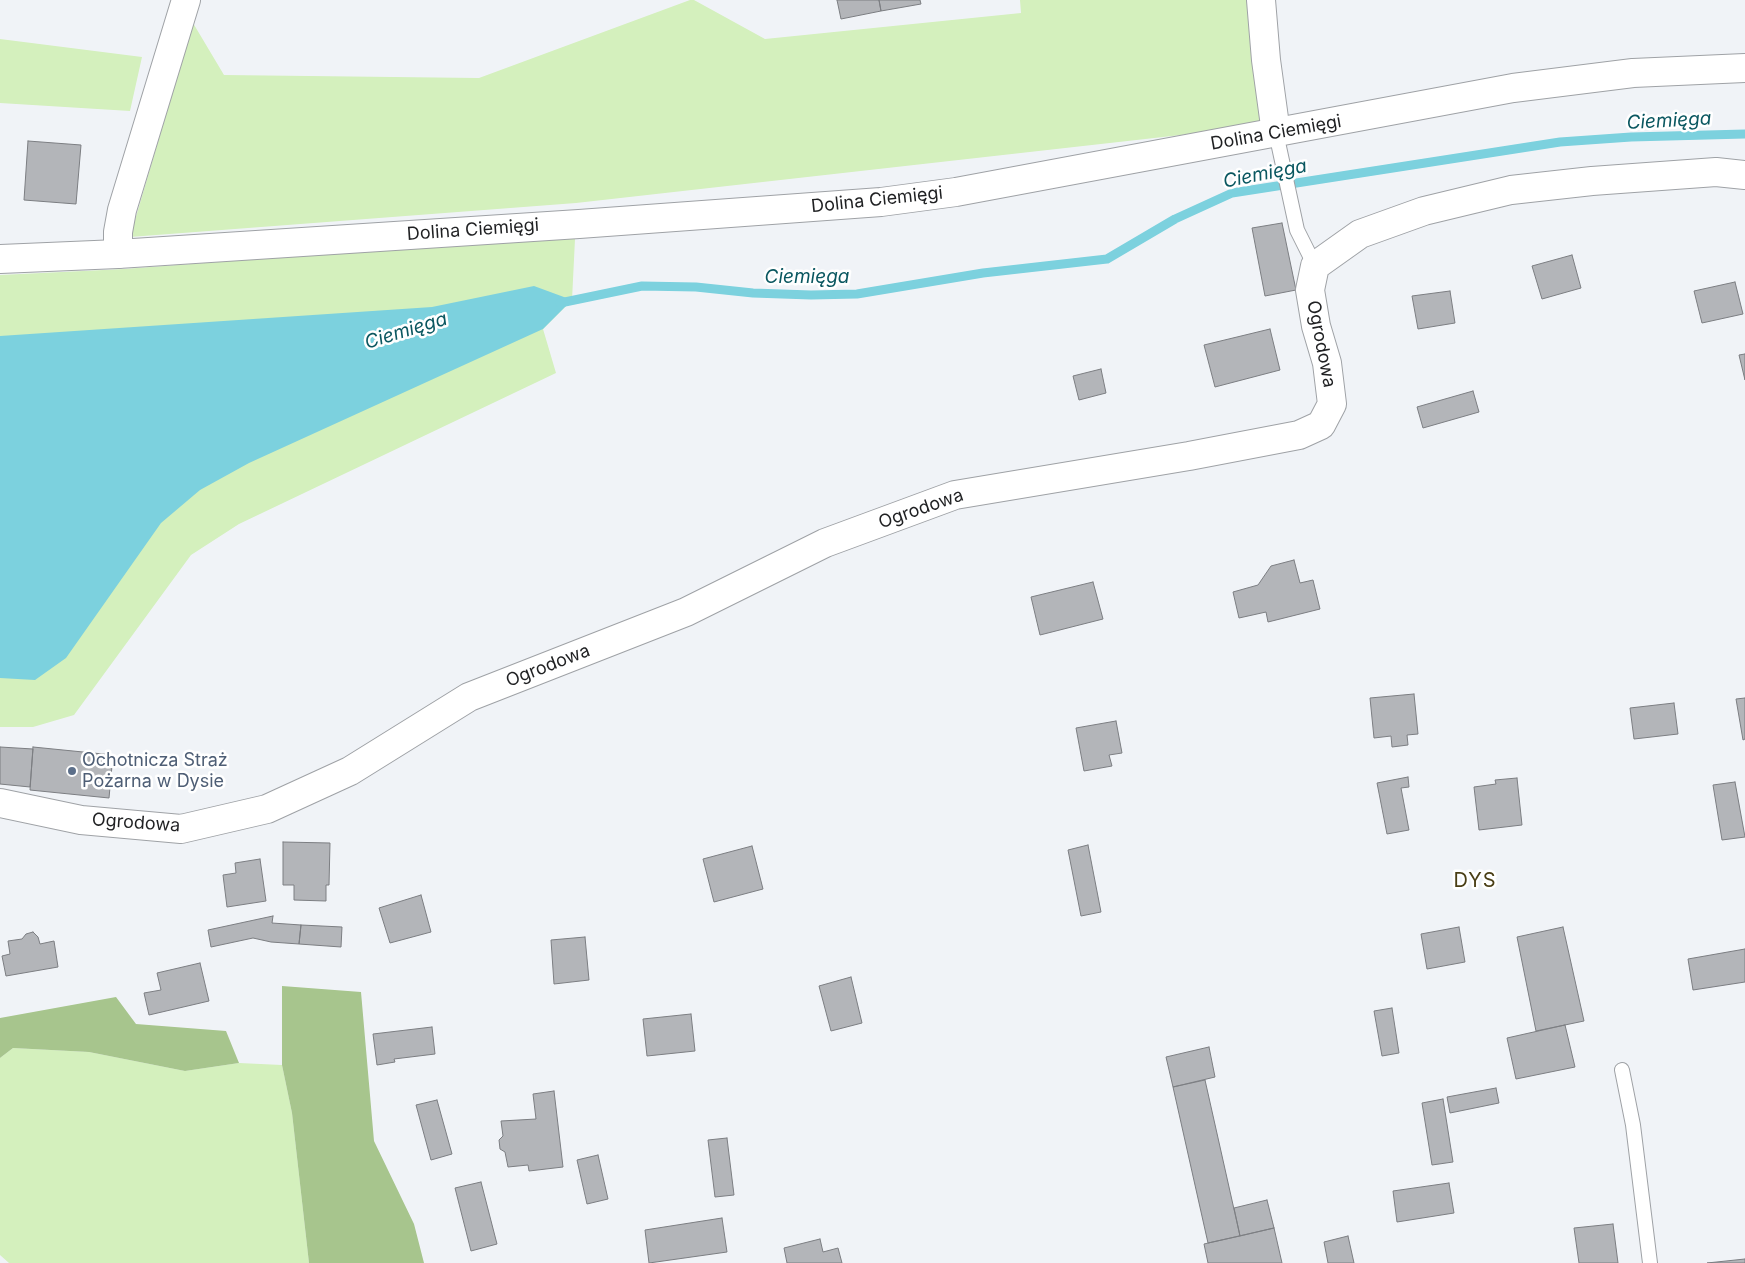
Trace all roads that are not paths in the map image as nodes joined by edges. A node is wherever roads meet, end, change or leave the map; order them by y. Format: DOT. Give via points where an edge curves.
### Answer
graph roads {
  1 [pos="186,0"];
  2 [pos="1260,0"];
  3 [pos="1745,68"];
  4 [pos="1276,133"];
  5 [pos="1745,175"];
  6 [pos="118,254"];
  7 [pos="0,260"];
  8 [pos="1315,266"];
  9 [pos="0,803"];
  10 [pos="1622,1070"];
  11 [pos="1650,1263"];
  1 -- 6 [label="street" via="122,210"];
  2 -- 4 [label="street"];
  3 -- 4 [label="street, Dolina Ciemięgi" via="1633,73 1557,81"];
  4 -- 6 [label="street, Dolina Ciemięgi" via="956,192 881,202"];
  4 -- 8 [label="lane" via="1297,230"];
  5 -- 8 [label="street" via="1716,172 1511,190 1424,211 1360,234"];
  6 -- 7 [label="street, Dolina Ciemięgi"];
  8 -- 9 [label="street, Ogrodowa" via="1310,290 1327,363 1332,404 1321,425 1299,435 955,495 825,543 686,612 469,697 350,771 267,809 181,829 81,820"];
  10 -- 11 [label="lane" via="1633,1125"];
}
